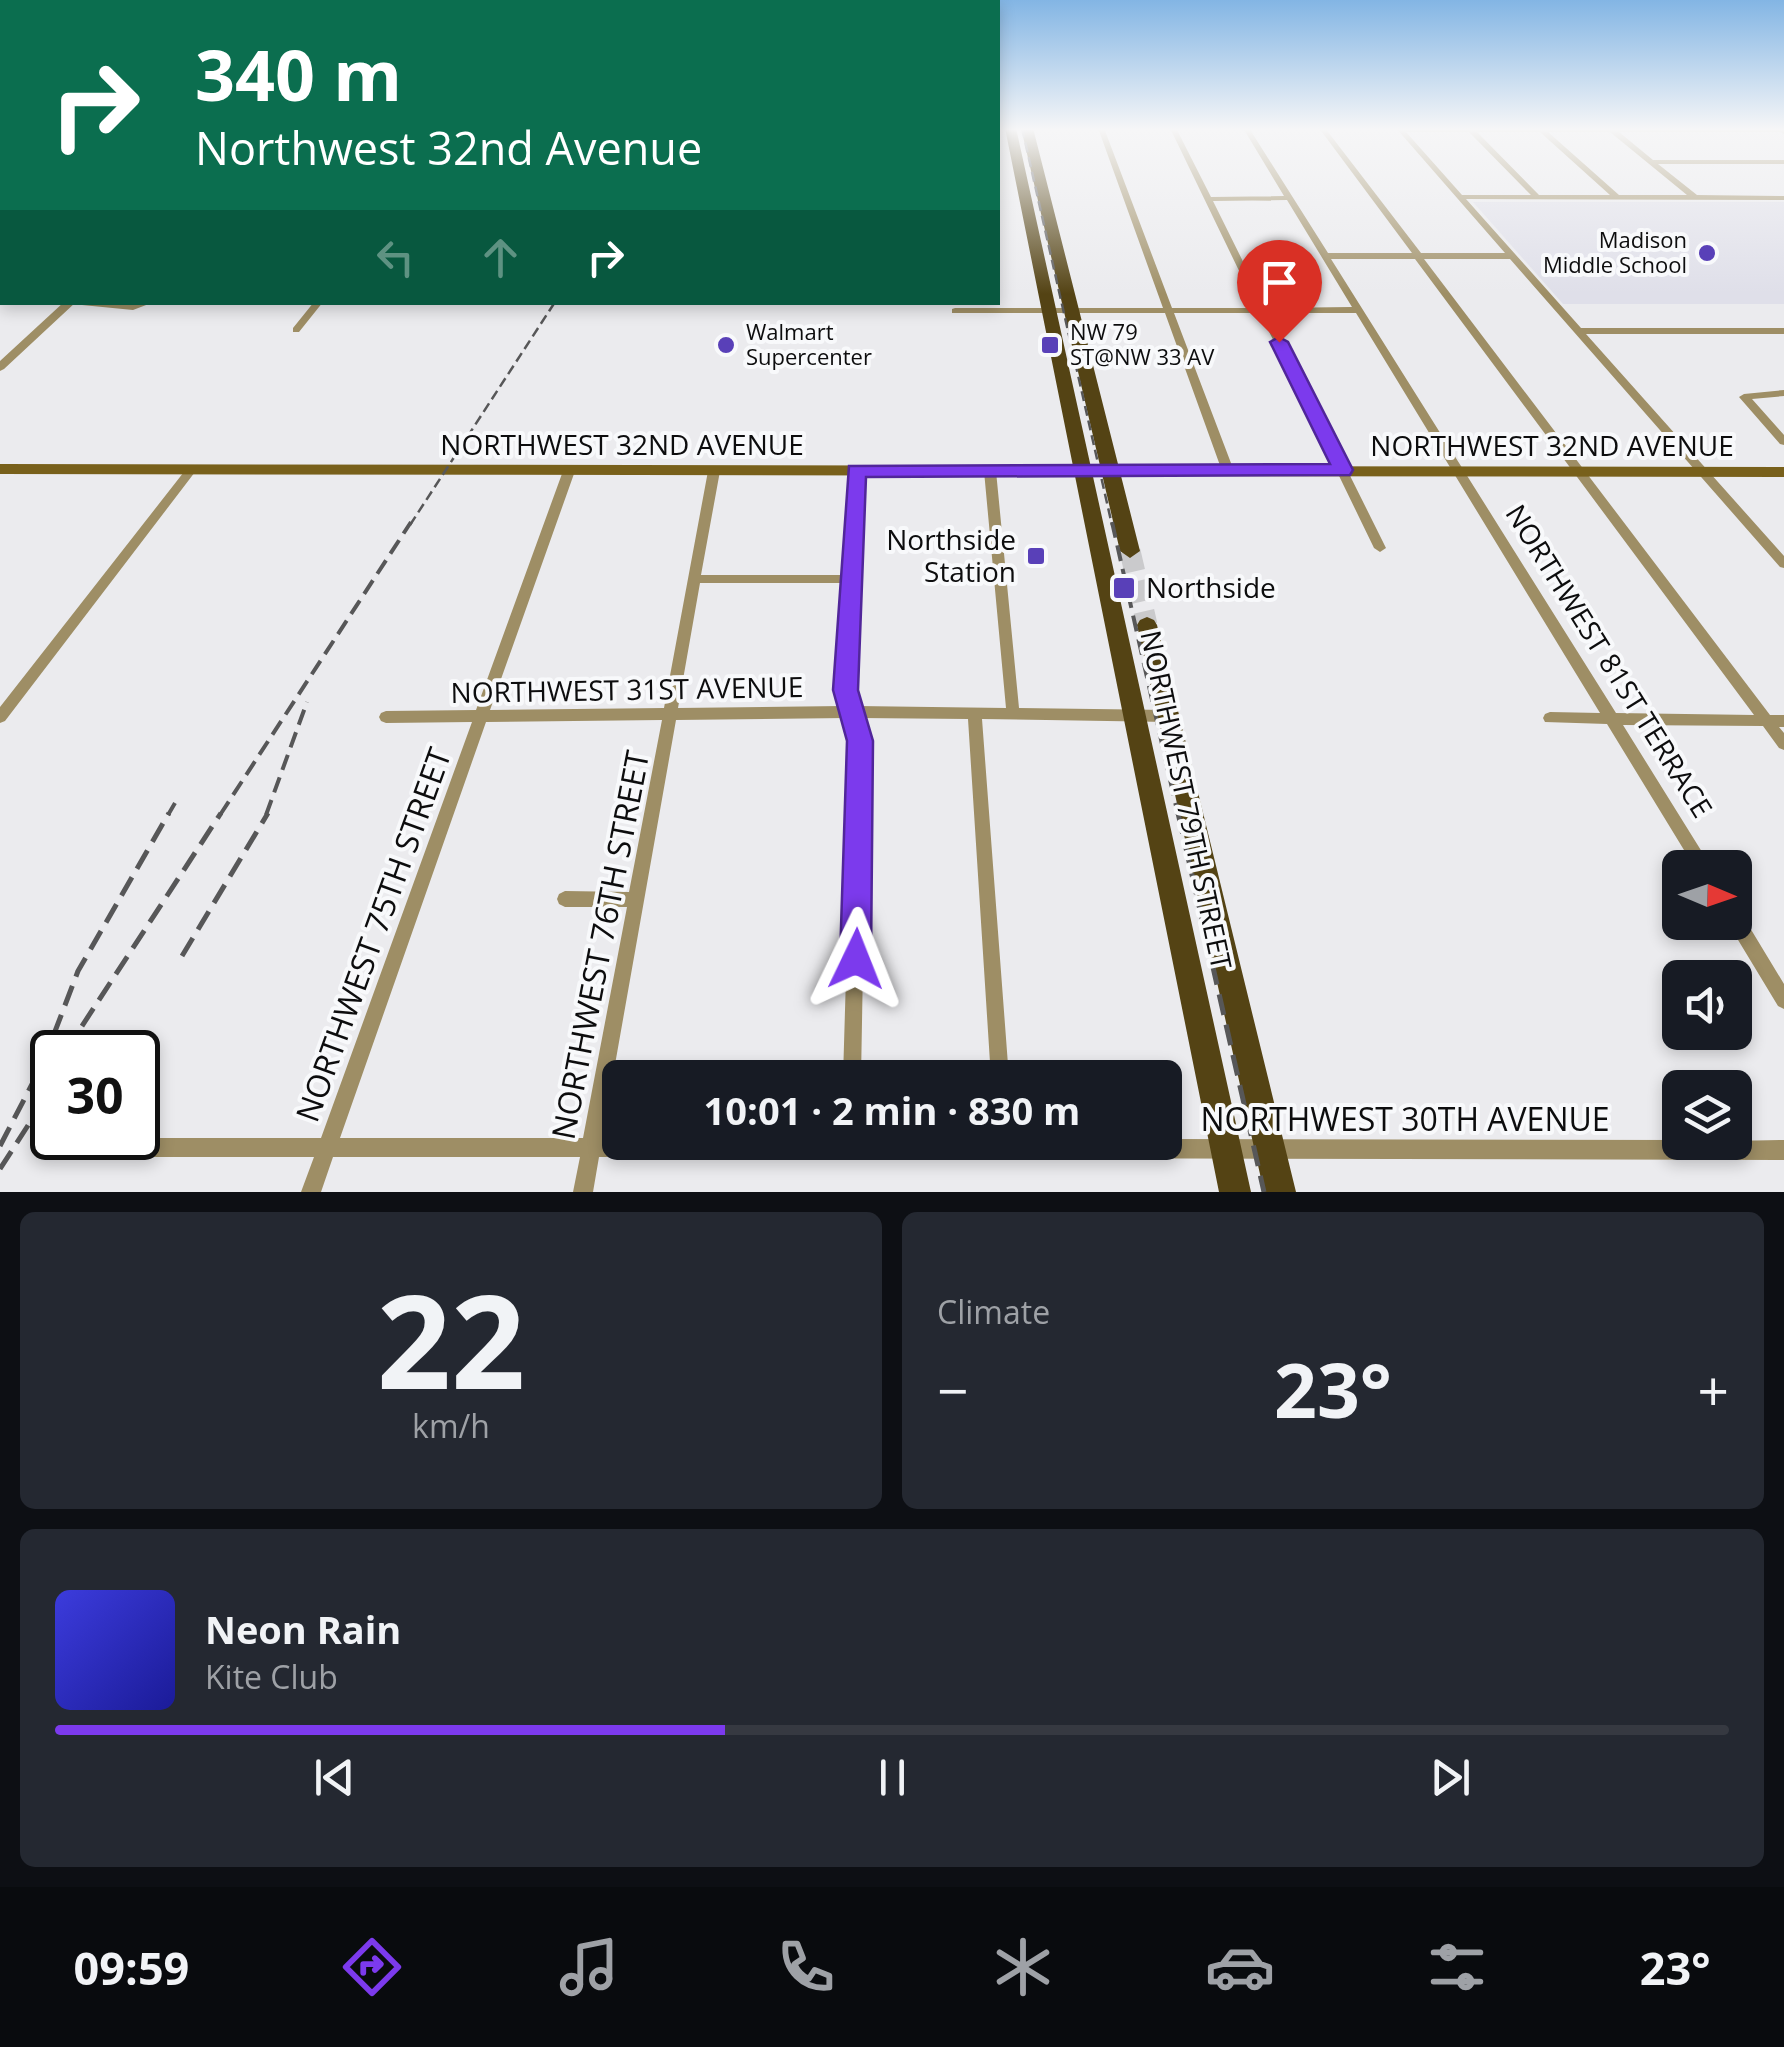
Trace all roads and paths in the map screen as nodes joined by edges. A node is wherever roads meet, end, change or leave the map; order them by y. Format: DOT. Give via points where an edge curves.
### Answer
graph roads {
  1 [pos="1022,184"];
  2 [pos="1040,184"];
  3 [pos="1121,184"];
  4 [pos="1200,184"];
  5 [pos="1281,184"];
  6 [pos="1366,184"];
  7 [pos="1448,184"];
  8 [pos="1524,184"];
  9 [pos="1602,184"];
  10 [pos="1678,184"];
  11 [pos="1460,197"];
  12 [pos="1290,198"];
  13 [pos="1538,198"];
  14 [pos="1618,198"];
  15 [pos="1696,198"];
  16 [pos="1784,198"];
  17 [pos="1208,199"];
  18 [pos="1422,255"];
  19 [pos="1325,256"];
  20 [pos="1510,256"];
  21 [pos="68,305"];
  22 [pos="317,305"];
  23 [pos="956,310"];
  24 [pos="1049,310"];
  25 [pos="1070,310"];
  26 [pos="1167,310"];
  27 [pos="1263,310"];
  28 [pos="1358,310"];
  29 [pos="296,330"];
  30 [pos="1784,330"];
  31 [pos="1578,331"];
  32 [pos="0,367"];
  33 [pos="1784,393"];
  34 [pos="1784,442"];
  35 [pos="0,469"];
  36 [pos="191,470"];
  37 [pos="1343,470"];
  38 [pos="1458,470"];
  39 [pos="569,471"];
  40 [pos="714,471"];
  41 [pos="856,471"];
  42 [pos="990,471"];
  43 [pos="1086,471"];
  44 [pos="1111,471"];
  45 [pos="1228,471"];
  46 [pos="1580,471"];
  47 [pos="1701,471"];
  48 [pos="1784,472"];
  49 [pos="1380,548"];
  50 [pos="1130,551"];
  51 [pos="1784,564"];
  52 [pos="698,579"];
  53 [pos="854,579"];
  54 [pos="1147,625"];
  55 [pos="854,712"];
  56 [pos="672,714"];
  57 [pos="975,714"];
  58 [pos="1013,714"];
  59 [pos="1134,715"];
  60 [pos="1168,716"];
  61 [pos="0,717"];
  62 [pos="386,717"];
  63 [pos="481,717"];
  64 [pos="1550,718"];
  65 [pos="1613,718"];
  66 [pos="1766,721"];
  67 [pos="1784,721"];
  68 [pos="1784,744"];
  69 [pos="1693,850"];
  70 [pos="565,899"];
  71 [pos="637,900"];
  72 [pos="1213,901"];
  73 [pos="1175,902"];
  74 [pos="1748,940"];
  75 [pos="1784,1000"];
  76 [pos="852,1060"];
  77 [pos="999,1060"];
  78 [pos="591,1146"];
  79 [pos="602,1146"];
  80 [pos="160,1147"];
  81 [pos="326,1149"];
  82 [pos="1182,1149"];
  83 [pos="1227,1150"];
  84 [pos="1784,1150"];
  85 [pos="1272,1151"];
  86 [pos="312,1192"];
  87 [pos="583,1192"];
  88 [pos="1235,1192"];
  89 [pos="1280,1192"];
  1 -- 24 [label="main road, NORTHWEST 79TH STREET"];
  2 -- 25 [label="main road"];
  3 -- 26 [label="street"];
  4 -- 17 [label="street"];
  5 -- 12 [label="street, NORTHWEST 81ST TERRACE"];
  6 -- 18 [label="street"];
  7 -- 11 [label="street"];
  8 -- 13 [label="street"];
  9 -- 14 [label="street"];
  10 -- 15 [label="street"];
  11 -- 13 [label="street"];
  11 -- 20 [label="street"];
  12 -- 17 [label="street"];
  12 -- 19 [label="street, NORTHWEST 81ST TERRACE"];
  13 -- 14 [label="street"];
  14 -- 15 [label="street"];
  15 -- 16 [label="street"];
  17 -- 27 [label="street"];
  18 -- 19 [label="street"];
  18 -- 20 [label="street"];
  18 -- 46 [label="street"];
  19 -- 28 [label="street, NORTHWEST 81ST TERRACE"];
  20 -- 31 [label="street"];
  21 -- 32 [label="street"];
  22 -- 29 [label="street"];
  23 -- 24 [label="street"];
  24 -- 25 [label="street"];
  24 -- 43 [label="main road, NORTHWEST 79TH STREET"];
  25 -- 26 [label="street"];
  25 -- 44 [label="main road"];
  26 -- 27 [label="street"];
  26 -- 45 [label="street"];
  27 -- 28 [label="street"];
  27 -- 37 [label="street"];
  28 -- 38 [label="street, NORTHWEST 81ST TERRACE"];
  30 -- 31 [label="street"];
  31 -- 47 [label="street"];
  33 -- 34 [label="street" via="1744,398"];
  35 -- 36 [label="main road, NORTHWEST 32ND AVENUE"];
  36 -- 39 [label="main road, NORTHWEST 32ND AVENUE"];
  36 -- 61 [label="street"];
  37 -- 38 [label="main road, NORTHWEST 32ND AVENUE"];
  37 -- 45 [label="main road, NORTHWEST 32ND AVENUE"];
  37 -- 49 [label="street"];
  38 -- 46 [label="main road, NORTHWEST 32ND AVENUE"];
  38 -- 65 [label="street, NORTHWEST 81ST TERRACE"];
  39 -- 40 [label="main road, NORTHWEST 32ND AVENUE"];
  39 -- 63 [label="street, NORTHWEST 75TH STREET"];
  40 -- 41 [label="main road, NORTHWEST 32ND AVENUE"];
  40 -- 52 [label="street, NORTHWEST 76TH STREET"];
  41 -- 42 [label="main road, NORTHWEST 32ND AVENUE"];
  41 -- 53 [label="street"];
  42 -- 43 [label="main road, NORTHWEST 32ND AVENUE"];
  42 -- 58 [label="street"];
  43 -- 44 [label="main road, NORTHWEST 32ND AVENUE"];
  43 -- 59 [label="main road, NORTHWEST 79TH STREET"];
  44 -- 45 [label="main road, NORTHWEST 32ND AVENUE"];
  44 -- 50 [label="main road"];
  46 -- 47 [label="main road, NORTHWEST 32ND AVENUE"];
  46 -- 66 [label="street"];
  47 -- 48 [label="main road, NORTHWEST 32ND AVENUE"];
  47 -- 51 [label="street"];
  52 -- 53 [label="street"];
  52 -- 56 [label="street, NORTHWEST 76TH STREET"];
  53 -- 55 [label="street" via="846,690"];
  54 -- 60 [label="main road, NORTHWEST 79TH STREET"];
  55 -- 56 [label="street, NORTHWEST 31ST AVENUE"];
  55 -- 57 [label="street, NORTHWEST 31ST AVENUE"];
  55 -- 76 [label="street" via="860,741"];
  56 -- 63 [label="street, NORTHWEST 31ST AVENUE"];
  56 -- 71 [label="street, NORTHWEST 76TH STREET"];
  57 -- 58 [label="street, NORTHWEST 31ST AVENUE"];
  57 -- 77 [label="street"];
  58 -- 59 [label="street, NORTHWEST 31ST AVENUE"];
  59 -- 60 [label="street, NORTHWEST 31ST AVENUE"];
  59 -- 73 [label="main road, NORTHWEST 79TH STREET"];
  60 -- 72 [label="main road, NORTHWEST 79TH STREET"];
  62 -- 63 [label="street, NORTHWEST 31ST AVENUE"];
  63 -- 81 [label="street, NORTHWEST 75TH STREET"];
  64 -- 65 [label="street"];
  65 -- 66 [label="street"];
  65 -- 69 [label="street, NORTHWEST 81ST TERRACE"];
  66 -- 67 [label="street"];
  66 -- 68 [label="street"];
  70 -- 71 [label="street"];
  71 -- 78 [label="street, NORTHWEST 76TH STREET"];
  72 -- 73 [label="street"];
  72 -- 85 [label="main road, NORTHWEST 79TH STREET"];
  73 -- 83 [label="main road, NORTHWEST 79TH STREET"];
  74 -- 75 [label="street"];
  78 -- 79 [label="street, NORTHWEST 30TH AVENUE"];
  78 -- 81 [label="street, NORTHWEST 30TH AVENUE"];
  78 -- 87 [label="street, NORTHWEST 76TH STREET"];
  80 -- 81 [label="street, NORTHWEST 30TH AVENUE"];
  81 -- 86 [label="street, NORTHWEST 75TH STREET"];
  82 -- 83 [label="street, NORTHWEST 30TH AVENUE"];
  83 -- 85 [label="street, NORTHWEST 30TH AVENUE"];
  83 -- 88 [label="main road, NORTHWEST 79TH STREET"];
  84 -- 85 [label="street, NORTHWEST 30TH AVENUE"];
  85 -- 89 [label="main road, NORTHWEST 79TH STREET"];
}
